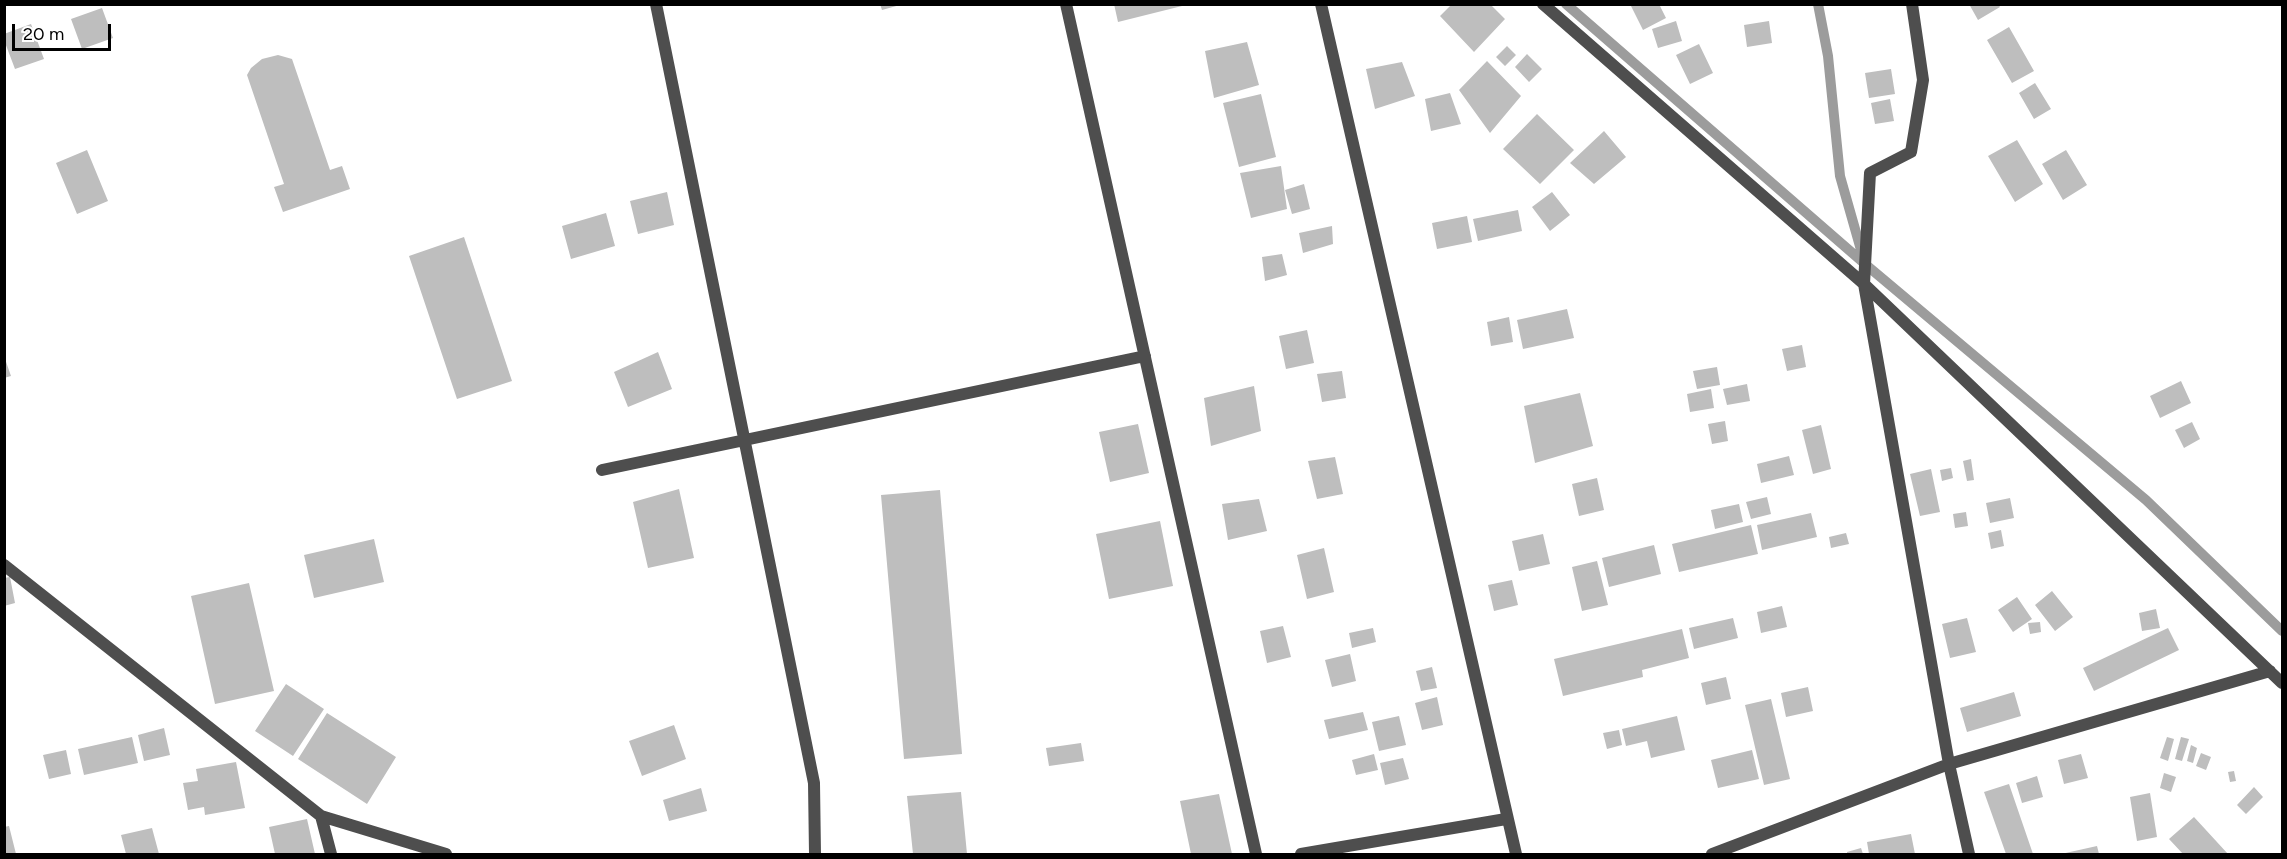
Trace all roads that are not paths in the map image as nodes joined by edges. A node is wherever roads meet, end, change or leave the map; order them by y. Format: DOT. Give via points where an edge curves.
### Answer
graph roads {
  1 [pos="656,4"];
  2 [pos="1066,4"];
  3 [pos="1321,4"];
  4 [pos="1543,4"];
  5 [pos="1912,4"];
  6 [pos="1864,284"];
  7 [pos="1145,356"];
  8 [pos="744,440"];
  9 [pos="602,470"];
  10 [pos="4,565"];
  11 [pos="2270,671"];
  12 [pos="2283,683"];
  13 [pos="1948,764"];
  14 [pos="321,816"];
  15 [pos="1506,819"];
  16 [pos="331,855"];
  17 [pos="446,855"];
  18 [pos="815,855"];
  19 [pos="1256,855"];
  20 [pos="1301,855"];
  21 [pos="1516,855"];
  22 [pos="1712,855"];
  23 [pos="1969,855"];
  1 -- 8 [label="street"];
  2 -- 7 [label="street"];
  3 -- 15 [label="street"];
  4 -- 6 [label="street"];
  5 -- 6 [label="street" via="1923,80 1911,152 1870,173"];
  6 -- 11 [label="street"];
  6 -- 13 [label="street"];
  7 -- 8 [label="street"];
  7 -- 19 [label="street"];
  8 -- 9 [label="street"];
  8 -- 18 [label="street" via="814,783"];
  10 -- 14 [label="street"];
  11 -- 12 [label="street"];
  11 -- 13 [label="street"];
  13 -- 22 [label="street"];
  13 -- 23 [label="street"];
  14 -- 16 [label="street"];
  14 -- 17 [label="street"];
  15 -- 20 [label="street"];
  15 -- 21 [label="street"];
}
